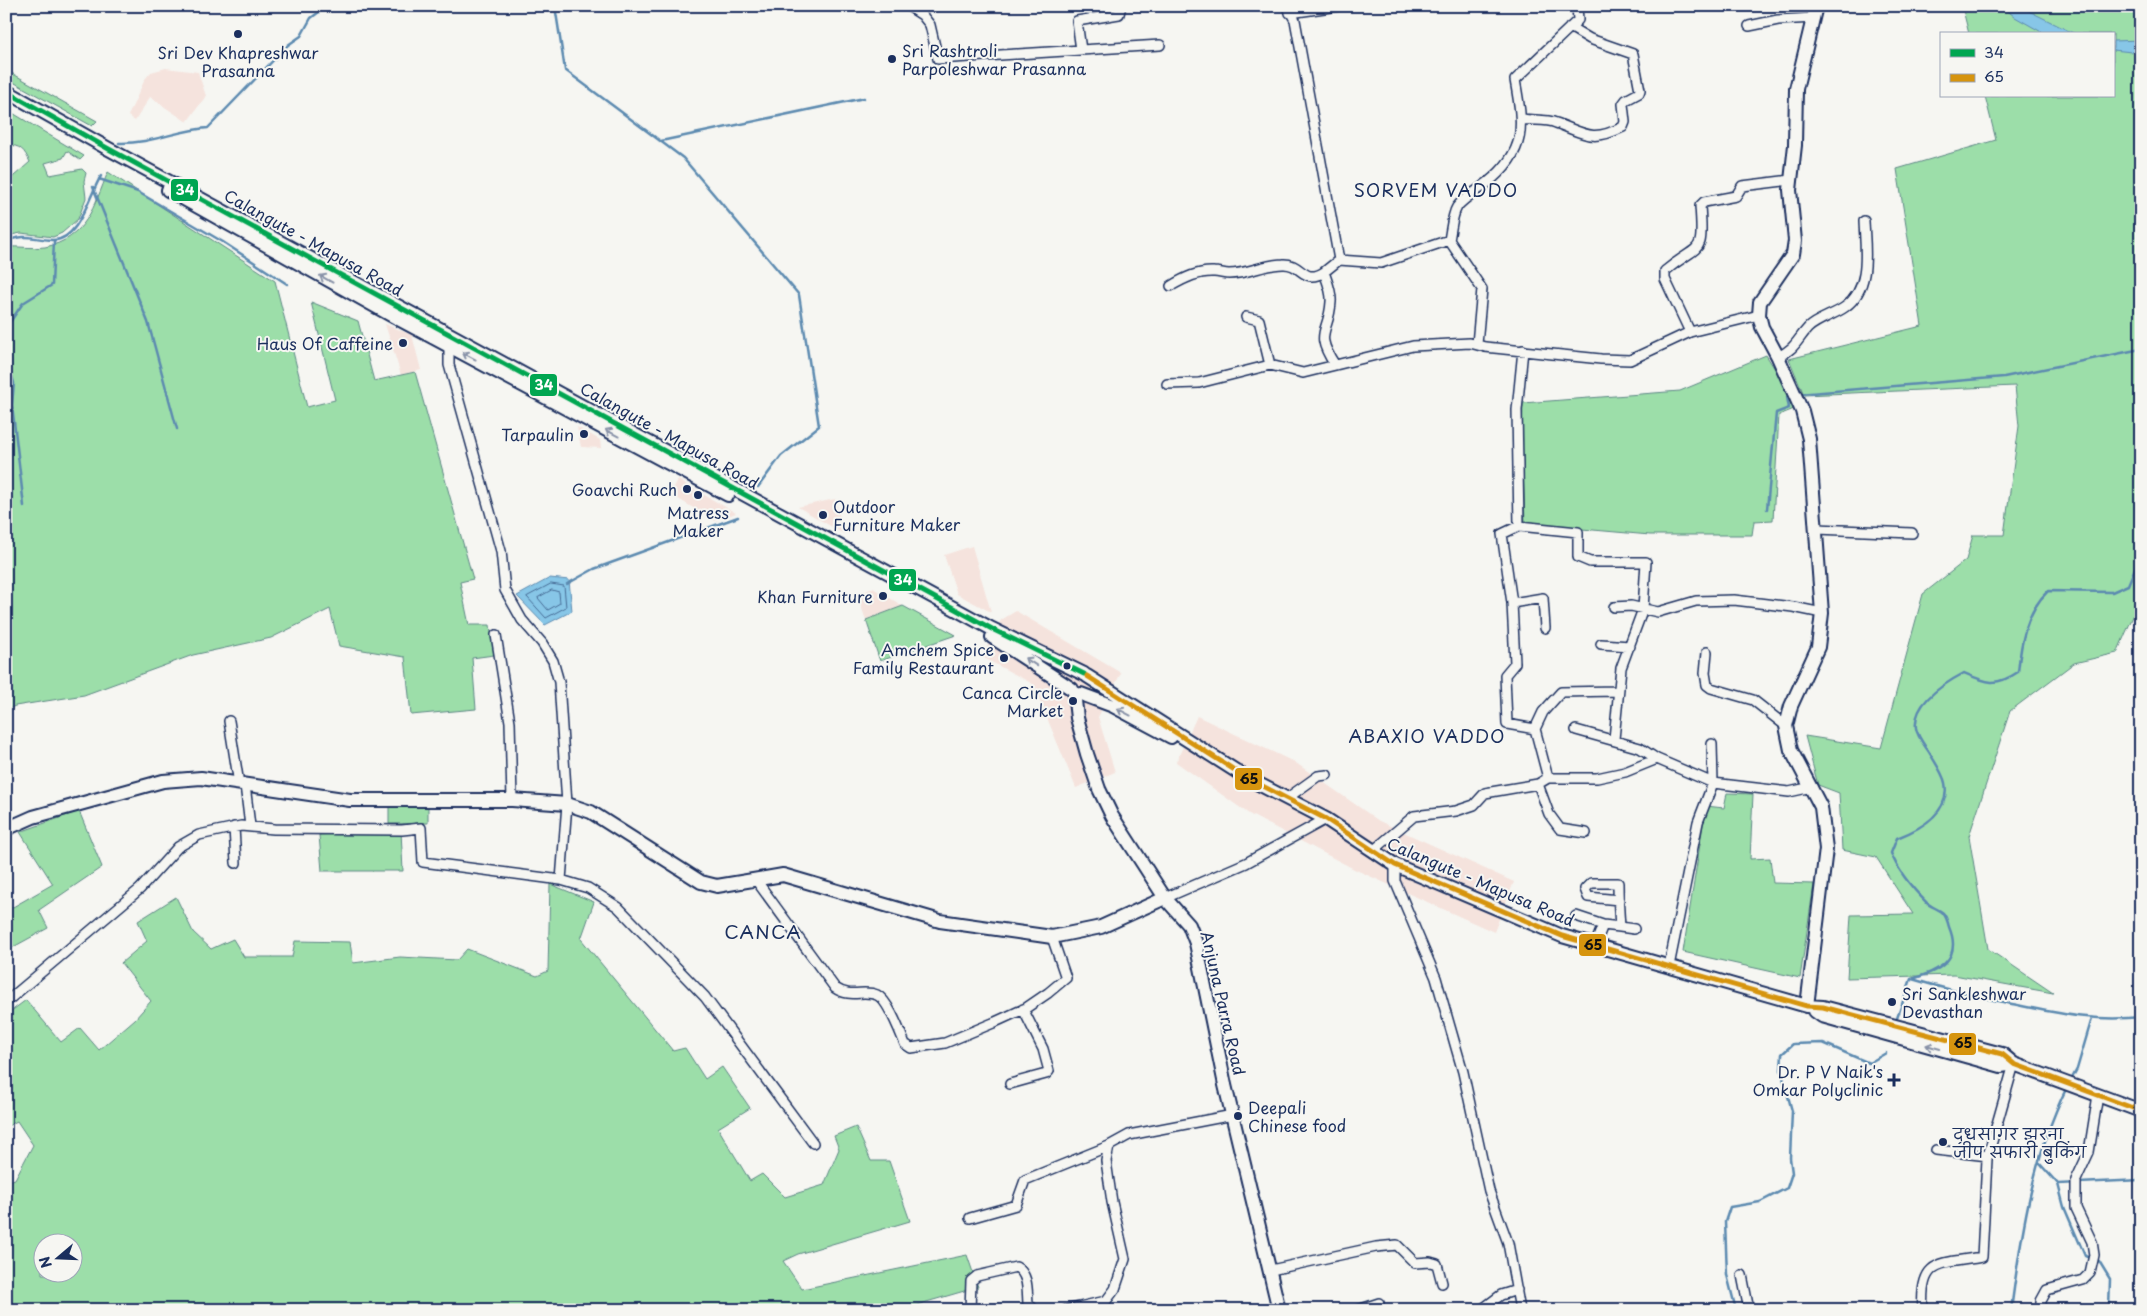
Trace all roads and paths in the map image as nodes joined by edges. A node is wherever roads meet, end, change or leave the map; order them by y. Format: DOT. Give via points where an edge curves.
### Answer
graph roads {
  1 [pos="908,6"];
  2 [pos="1121,6"];
  3 [pos="1338,6"];
  4 [pos="1578,6"];
  5 [pos="1288,9"];
  6 [pos="1815,12"];
  7 [pos="1749,26"];
  8 [pos="1570,27"];
  9 [pos="1160,45"];
  10 [pos="1081,50"];
  11 [pos="6,91"];
  12 [pos="6,98"];
  13 [pos="1522,119"];
  14 [pos="1791,180"];
  15 [pos="1864,221"];
  16 [pos="1448,240"];
  17 [pos="1339,260"];
  18 [pos="1324,272"];
  19 [pos="1171,286"];
  20 [pos="1759,315"];
  21 [pos="1246,317"];
  22 [pos="1690,332"];
  23 [pos="450,340"];
  24 [pos="1477,344"];
  25 [pos="1523,350"];
  26 [pos="1780,360"];
  27 [pos="1270,365"];
  28 [pos="1335,365"];
  29 [pos="1167,384"];
  30 [pos="1519,526"];
  31 [pos="1817,529"];
  32 [pos="1912,533"];
  33 [pos="1512,603"];
  34 [pos="1614,607"];
  35 [pos="1644,609"];
  36 [pos="1822,613"];
  37 [pos="1545,628"];
  38 [pos="496,635"];
  39 [pos="1601,644"];
  40 [pos="1630,646"];
  41 [pos="1707,652"];
  42 [pos="1085,675"];
  43 [pos="1081,692"];
  44 [pos="1617,692"];
  45 [pos="228,721"];
  46 [pos="1786,726"];
  47 [pos="1535,729"];
  48 [pos="1576,730"];
  49 [pos="1614,739"];
  50 [pos="1712,744"];
  51 [pos="1657,758"];
  52 [pos="1327,775"];
  53 [pos="1548,778"];
  54 [pos="1713,783"];
  55 [pos="242,784"];
  56 [pos="1538,784"];
  57 [pos="1812,787"];
  58 [pos="1286,799"];
  59 [pos="512,800"];
  60 [pos="567,804"];
  61 [pos="1322,821"];
  62 [pos="250,826"];
  63 [pos="234,827"];
  64 [pos="6,829"];
  65 [pos="1586,833"];
  66 [pos="1373,851"];
  67 [pos="236,863"];
  68 [pos="1395,865"];
  69 [pos="561,880"];
  70 [pos="756,880"];
  71 [pos="1165,898"];
  72 [pos="1618,900"];
  73 [pos="1576,916"];
  74 [pos="1603,925"];
  75 [pos="1620,927"];
  76 [pos="1634,929"];
  77 [pos="1052,937"];
  78 [pos="1595,945"];
  79 [pos="1669,966"];
  80 [pos="6,1002"];
  81 [pos="1806,1006"];
  82 [pos="1022,1009"];
  83 [pos="2014,1064"];
  84 [pos="1010,1084"];
  85 [pos="2098,1095"];
  86 [pos="2141,1112"];
  87 [pos="1233,1115"];
  88 [pos="813,1143"];
  89 [pos="1109,1146"];
  90 [pos="1936,1150"];
  91 [pos="1988,1156"];
  92 [pos="970,1218"];
  93 [pos="1271,1270"];
  94 [pos="1742,1275"];
  95 [pos="1442,1283"];
  96 [pos="1518,1290"];
  97 [pos="1379,1303"];
  98 [pos="970,1310"];
  99 [pos="1036,1310"];
  100 [pos="1066,1310"];
  101 [pos="1279,1310"];
  102 [pos="1358,1310"];
  103 [pos="1481,1310"];
  104 [pos="1520,1310"];
  105 [pos="1749,1310"];
  106 [pos="1923,1310"];
  107 [pos="2041,1310"];
  1 -- 10 [label="street" via="930,25 938,59"];
  2 -- 10 [label="street" via="1119,14 1077,21"];
  3 -- 5 [label="street"];
  4 -- 8 [label="street" via="1578,20"];
  5 -- 17 [label="street" via="1294,20"];
  6 -- 7 [label="street"];
  6 -- 14 [label="main road" via="1796,89"];
  8 -- 13 [label="street" via="1515,80"];
  8 -- 13 [label="street" via="1590,39 1633,54 1640,90 1623,104 1623,127 1585,136 1547,120"];
  9 -- 10 [label="street"];
  11 -- 23 [label="main road, Calangute - Mapusa Road"];
  23 -- 12 [label="main road, Calangute - Mapusa Road, one-way" via="286,257"];
  13 -- 16 [label="street" via="1522,134 1511,157 1498,175 1457,207"];
  14 -- 20 [label="main road" via="1793,254 1760,302"];
  14 -- 22 [label="street" via="1742,186 1736,196 1704,202 1700,206 1702,235 1698,249 1665,271 1665,279"];
  15 -- 26 [label="street" via="1866,260 1861,286 1847,306 1808,328"];
  16 -- 17 [label="street" via="1381,263"];
  16 -- 24 [label="street" via="1482,289"];
  17 -- 18 [label="street"];
  18 -- 19 [label="street" via="1310,277 1293,266 1281,264 1229,274 1198,273"];
  18 -- 28 [label="street" via="1332,300 1322,336"];
  20 -- 22 [label="street"];
  20 -- 26 [label="main road"];
  21 -- 27 [label="street" via="1259,320"];
  22 -- 25 [label="street" via="1630,360 1601,360"];
  23 -- 42 [label="main road, Calangute - Mapusa Road" via="992,630"];
  43 -- 23 [label="main road, Calangute - Mapusa Road, one-way" via="991,636"];
  23 -- 60 [label="street" via="449,365 501,551 505,590 522,620 553,661 559,682"];
  24 -- 25 [label="street"];
  24 -- 28 [label="street" via="1413,346"];
  25 -- 30 [label="street" via="1517,410"];
  26 -- 31 [label="main road" via="1802,411 1809,439"];
  27 -- 28 [label="street" via="1303,373"];
  27 -- 29 [label="street" via="1199,384"];
  30 -- 33 [label="street" via="1502,534"];
  30 -- 35 [label="street" via="1578,532 1578,557 1590,562 1646,562"];
  31 -- 32 [label="street"];
  31 -- 36 [label="main road"];
  33 -- 37 [label="street" via="1543,598"];
  33 -- 47 [label="street" via="1515,663 1505,675 1507,724"];
  34 -- 35 [label="street"];
  35 -- 36 [label="street" via="1658,612 1696,601 1734,600"];
  35 -- 40 [label="street"];
  36 -- 46 [label="main road" via="1818,647 1791,706"];
  38 -- 59 [label="street" via="510,722"];
  39 -- 40 [label="street"];
  40 -- 44 [label="street" via="1621,668 1621,688"];
  41 -- 46 [label="street" via="1707,685 1753,700"];
  42 -- 43 [label="main road" via="1090,682"];
  42 -- 43 [label="main road" via="1072,677 1070,683"];
  42 -- 58 [label="main road, Calangute - Mapusa Road" via="1247,778"];
  61 -- 43 [label="main road, Calangute - Mapusa Road, one-way" via="1241,781 1172,737"];
  43 -- 71 [label="main road, Anjuna Parra Road" via="1077,718 1109,810"];
  44 -- 47 [label="street" via="1560,692 1543,712"];
  44 -- 49 [label="street"];
  45 -- 55 [label="street"];
  46 -- 57 [label="main road" via="1791,750"];
  47 -- 53 [label="street"];
  48 -- 49 [label="street"];
  49 -- 51 [label="street"];
  50 -- 54 [label="street"];
  51 -- 53 [label="street" via="1625,772 1597,778"];
  51 -- 54 [label="street"];
  52 -- 58 [label="street" via="1318,776"];
  53 -- 56 [label="street"];
  54 -- 57 [label="street" via="1790,792"];
  54 -- 79 [label="street" via="1698,822"];
  55 -- 59 [label="main road" via="350,800"];
  55 -- 62 [label="street"];
  55 -- 64 [label="main road" via="201,778 163,781 33,818"];
  56 -- 65 [label="street" via="1549,814 1560,829"];
  56 -- 66 [label="street" via="1484,793 1474,804 1456,811 1414,816"];
  57 -- 81 [label="main road" via="1821,807 1826,849"];
  58 -- 61 [label="main road, Calangute - Mapusa Road"];
  59 -- 60 [label="main road"];
  60 -- 69 [label="street"];
  60 -- 70 [label="main road" via="591,812 701,882 717,886"];
  61 -- 66 [label="main road, Calangute - Mapusa Road"];
  61 -- 71 [label="street" via="1246,863"];
  62 -- 63 [label="street"];
  62 -- 69 [label="street" via="284,829 421,828 423,862"];
  63 -- 67 [label="street"];
  63 -- 80 [label="street" via="199,835 178,847 140,889"];
  66 -- 68 [label="main road, Calangute - Mapusa Road"];
  68 -- 78 [label="main road, Calangute - Mapusa Road" via="1562,936"];
  68 -- 96 [label="street" via="1395,882 1436,978 1464,1072 1489,1191 1508,1243"];
  69 -- 88 [label="street" via="588,888 618,907 705,997"];
  70 -- 77 [label="main road" via="783,875 940,921"];
  70 -- 82 [label="street" via="835,988 844,994 876,994 883,999 905,1044 911,1048 945,1043"];
  71 -- 77 [label="main road" via="1101,926"];
  71 -- 87 [label="main road, Anjuna Parra Road" via="1189,925 1196,943"];
  72 -- 75 [label="street"];
  73 -- 74 [label="street"];
  74 -- 75 [label="street"];
  74 -- 78 [label="street"];
  75 -- 76 [label="street"];
  77 -- 82 [label="street" via="1066,978"];
  78 -- 79 [label="main road, Calangute - Mapusa Road"];
  79 -- 81 [label="main road, Calangute - Mapusa Road"];
  81 -- 83 [label="main road, Calangute - Mapusa Road" via="1823,1007 1908,1035 2002,1054"];
  82 -- 84 [label="street" via="1043,1049 1049,1071"];
  83 -- 85 [label="main road, Calangute - Mapusa Road"];
  83 -- 91 [label="street"];
  85 -- 86 [label="main road, Calangute - Mapusa Road"];
  85 -- 107 [label="street" via="2088,1152 2076,1180 2076,1208 2092,1242 2094,1255 2090,1273 2083,1280 2047,1290"];
  87 -- 89 [label="street" via="1129,1135"];
  87 -- 93 [label="main road, Anjuna Parra Road"];
  89 -- 92 [label="street" via="1025,1180 1016,1205"];
  89 -- 100 [label="street" via="1106,1161 1125,1259 1115,1289 1106,1300"];
  90 -- 91 [label="street"];
  91 -- 106 [label="street" via="1982,1257 1934,1265 1926,1274"];
  93 -- 95 [label="street" via="1397,1245 1415,1262 1437,1264"];
  93 -- 101 [label="main road, Anjuna Parra Road"];
  94 -- 105 [label="street"];
  96 -- 103 [label="street" via="1501,1295"];
  96 -- 104 [label="street"];
  97 -- 102 [label="street"];
  98 -- 99 [label="street" via="971,1281 978,1276 1016,1268 1022,1270 1026,1278 1028,1304"];
}
